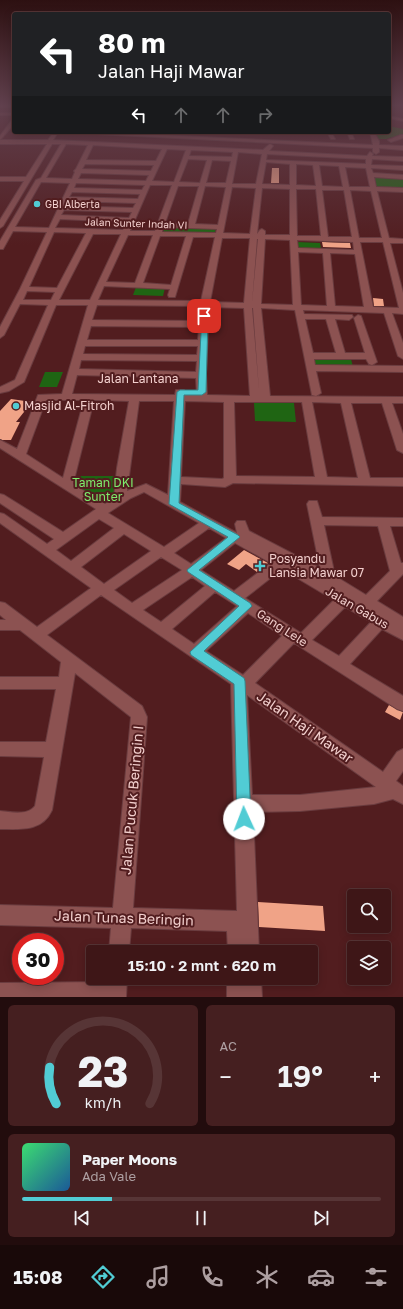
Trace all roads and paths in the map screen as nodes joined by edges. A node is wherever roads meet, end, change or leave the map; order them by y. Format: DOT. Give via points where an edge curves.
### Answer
graph roads {
  1 [pos="47,153"];
  2 [pos="53,153"];
  3 [pos="163,153"];
  4 [pos="187,153"];
  5 [pos="235,153"];
  6 [pos="268,153"];
  7 [pos="268,153"];
  8 [pos="308,153"];
  9 [pos="85,154"];
  10 [pos="93,154"];
  11 [pos="372,155"];
  12 [pos="153,156"];
  13 [pos="161,156"];
  14 [pos="186,157"];
  15 [pos="210,158"];
  16 [pos="403,158"];
  17 [pos="233,159"];
  18 [pos="268,161"];
  19 [pos="82,162"];
  20 [pos="99,162"];
  21 [pos="157,163"];
  22 [pos="293,163"];
  23 [pos="316,164"];
  24 [pos="342,165"];
  25 [pos="368,166"];
  26 [pos="403,168"];
  27 [pos="77,171"];
  28 [pos="95,171"];
  29 [pos="153,173"];
  30 [pos="370,175"];
  31 [pos="403,177"];
  32 [pos="0,179"];
  33 [pos="25,179"];
  34 [pos="39,180"];
  35 [pos="73,180"];
  36 [pos="148,182"];
  37 [pos="177,184"];
  38 [pos="202,184"];
  39 [pos="228,185"];
  40 [pos="292,187"];
  41 [pos="319,188"];
  42 [pos="346,188"];
  43 [pos="264,189"];
  44 [pos="374,189"];
  45 [pos="69,190"];
  46 [pos="402,190"];
  47 [pos="144,192"];
  48 [pos="66,199"];
  49 [pos="403,199"];
  50 [pos="102,200"];
  51 [pos="140,201"];
  52 [pos="62,208"];
  53 [pos="96,209"];
  54 [pos="136,210"];
  55 [pos="0,216"];
  56 [pos="57,217"];
  57 [pos="132,220"];
  58 [pos="263,221"];
  59 [pos="161,225"];
  60 [pos="0,226"];
  61 [pos="191,226"];
  62 [pos="220,227"];
  63 [pos="10,229"];
  64 [pos="51,230"];
  65 [pos="90,232"];
  66 [pos="126,232"];
  67 [pos="158,234"];
  68 [pos="190,234"];
  69 [pos="218,235"];
  70 [pos="257,237"];
  71 [pos="293,238"];
  72 [pos="325,239"];
  73 [pos="356,240"];
  74 [pos="385,241"];
  75 [pos="403,241"];
  76 [pos="0,247"];
  77 [pos="294,250"];
  78 [pos="326,251"];
  79 [pos="358,252"];
  80 [pos="101,284"];
  81 [pos="138,286"];
  82 [pos="174,287"];
  83 [pos="24,289"];
  84 [pos="60,290"];
  85 [pos="17,302"];
  86 [pos="53,302"];
  87 [pos="93,303"];
  88 [pos="170,304"];
  89 [pos="205,304"];
  90 [pos="252,306"];
  91 [pos="299,310"];
  92 [pos="369,310"];
  93 [pos="403,310"];
  94 [pos="331,313"];
  95 [pos="388,314"];
  96 [pos="358,318"];
  97 [pos="88,323"];
  98 [pos="204,324"];
  99 [pos="0,335"];
  100 [pos="82,343"];
  101 [pos="203,343"];
  102 [pos="308,356"];
  103 [pos="341,356"];
  104 [pos="370,356"];
  105 [pos="403,356"];
  106 [pos="78,357"];
  107 [pos="202,358"];
  108 [pos="311,368"];
  109 [pos="374,369"];
  110 [pos="403,369"];
  111 [pos="74,372"];
  112 [pos="202,375"];
  113 [pos="0,390"];
  114 [pos="316,393"];
  115 [pos="403,394"];
  116 [pos="180,395"];
  117 [pos="202,396"];
  118 [pos="260,396"];
  119 [pos="70,397"];
  120 [pos="90,397"];
  121 [pos="134,398"];
  122 [pos="229,399"];
  123 [pos="306,399"];
  124 [pos="346,400"];
  125 [pos="386,400"];
  126 [pos="403,400"];
  127 [pos="0,443"];
  128 [pos="403,450"];
  129 [pos="16,453"];
  130 [pos="0,456"];
  131 [pos="230,479"];
  132 [pos="175,480"];
  133 [pos="322,481"];
  134 [pos="365,482"];
  135 [pos="403,482"];
  136 [pos="67,486"];
  137 [pos="0,498"];
  138 [pos="120,500"];
  139 [pos="174,504"];
  140 [pos="312,504"];
  141 [pos="103,512"];
  142 [pos="0,517"];
  143 [pos="317,521"];
  144 [pos="383,522"];
  145 [pos="403,522"];
  146 [pos="208,523"];
  147 [pos="242,524"];
  148 [pos="123,528"];
  149 [pos="235,537"];
  150 [pos="64,539"];
  151 [pos="47,550"];
  152 [pos="163,552"];
  153 [pos="281,563"];
  154 [pos="72,567"];
  155 [pos="400,569"];
  156 [pos="192,570"];
  157 [pos="329,579"];
  158 [pos="214,585"];
  159 [pos="103,589"];
  160 [pos="343,600"];
  161 [pos="241,602"];
  162 [pos="368,602"];
  163 [pos="0,606"];
  164 [pos="132,610"];
  165 [pos="380,621"];
  166 [pos="403,624"];
  167 [pos="24,625"];
  168 [pos="0,626"];
  169 [pos="163,629"];
  170 [pos="403,634"];
  171 [pos="37,635"];
  172 [pos="297,638"];
  173 [pos="196,652"];
  174 [pos="69,661"];
  175 [pos="340,665"];
  176 [pos="0,683"];
  177 [pos="64,683"];
  178 [pos="242,683"];
  179 [pos="403,704"];
  180 [pos="0,749"];
  181 [pos="53,750"];
  182 [pos="403,757"];
  183 [pos="394,789"];
  184 [pos="243,804"];
  185 [pos="0,820"];
  186 [pos="0,915"];
  187 [pos="122,918"];
  188 [pos="244,919"];
  189 [pos="120,945"];
  190 [pos="239,945"];
  191 [pos="248,945"];
  192 [pos="238,985"];
  193 [pos="250,985"];
  194 [pos="115,990"];
  195 [pos="0,994"];
  196 [pos="238,997"];
  197 [pos="251,997"];
  1 -- 33 [label="street"];
  2 -- 34 [label="street" via="44,179"];
  3 -- 13 [label="street"];
  4 -- 14 [label="street"];
  5 -- 17 [label="street"];
  6 -- 18 [label="street"];
  7 -- 43 [label="street"];
  8 -- 11 [label="street"];
  9 -- 10 [label="street"];
  9 -- 19 [label="street"];
  11 -- 16 [label="street"];
  11 -- 25 [label="street"];
  12 -- 13 [label="street"];
  13 -- 21 [label="street"];
  14 -- 15 [label="street"];
  14 -- 37 [label="street"];
  15 -- 17 [label="street"];
  15 -- 38 [label="street"];
  17 -- 39 [label="street"];
  18 -- 22 [label="street"];
  18 -- 43 [label="street"];
  19 -- 20 [label="street"];
  19 -- 27 [label="street"];
  20 -- 21 [label="street"];
  20 -- 28 [label="street"];
  21 -- 29 [label="street"];
  22 -- 23 [label="street"];
  22 -- 40 [label="street"];
  23 -- 24 [label="street"];
  23 -- 41 [label="street"];
  24 -- 25 [label="street"];
  24 -- 42 [label="street"];
  25 -- 26 [label="street"];
  25 -- 30 [label="street"];
  27 -- 28 [label="street"];
  27 -- 35 [label="street"];
  28 -- 29 [label="street"];
  29 -- 36 [label="street"];
  30 -- 31 [label="street"];
  30 -- 44 [label="street"];
  32 -- 33 [label="street"];
  33 -- 55 [label="street"];
  33 -- 60 [label="street"];
  34 -- 35 [label="street"];
  34 -- 63 [label="street"];
  35 -- 36 [label="street"];
  35 -- 45 [label="street"];
  36 -- 37 [label="street"];
  36 -- 47 [label="street"];
  37 -- 38 [label="street"];
  37 -- 59 [label="street"];
  38 -- 39 [label="street"];
  38 -- 61 [label="street"];
  39 -- 43 [label="street"];
  39 -- 62 [label="street"];
  40 -- 41 [label="street"];
  40 -- 43 [label="street"];
  40 -- 71 [label="street"];
  41 -- 42 [label="street"];
  41 -- 72 [label="street"];
  42 -- 44 [label="street"];
  42 -- 73 [label="street"];
  43 -- 70 [label="street" via="257,198"];
  44 -- 46 [label="street"];
  44 -- 74 [label="street"];
  45 -- 47 [label="street"];
  45 -- 48 [label="street"];
  46 -- 49 [label="street"];
  47 -- 51 [label="street"];
  48 -- 50 [label="street"];
  48 -- 52 [label="street"];
  50 -- 51 [label="street"];
  50 -- 53 [label="street"];
  51 -- 54 [label="street"];
  52 -- 53 [label="street"];
  52 -- 56 [label="street"];
  53 -- 54 [label="street"];
  54 -- 57 [label="street"];
  56 -- 57 [label="street"];
  56 -- 64 [label="street"];
  57 -- 66 [label="street"];
  58 -- 70 [label="street"];
  59 -- 61 [label="street"];
  59 -- 67 [label="street"];
  61 -- 62 [label="street"];
  62 -- 69 [label="street"];
  63 -- 64 [label="street, Jalan Sunter Indah VI"];
  63 -- 76 [label="street"];
  64 -- 65 [label="street, Jalan Sunter Indah VI"];
  64 -- 83 [label="street"];
  65 -- 66 [label="street, Jalan Sunter Indah VI"];
  65 -- 84 [label="street"];
  66 -- 67 [label="street, Jalan Sunter Indah VI"];
  66 -- 80 [label="street"];
  67 -- 68 [label="street, Jalan Sunter Indah VI"];
  67 -- 81 [label="street"];
  68 -- 69 [label="street, Jalan Sunter Indah VI"];
  68 -- 82 [label="street"];
  69 -- 70 [label="street, Jalan Sunter Indah VI"];
  69 -- 89 [label="street"];
  70 -- 71 [label="street, Jalan Sunter Indah VI"];
  70 -- 90 [label="street"];
  71 -- 72 [label="street, Jalan Sunter Indah VI"];
  71 -- 77 [label="street"];
  72 -- 73 [label="street, Jalan Sunter Indah VI"];
  73 -- 74 [label="street, Jalan Sunter Indah VI"];
  73 -- 79 [label="street"];
  74 -- 75 [label="street, Jalan Sunter Indah VI"];
  74 -- 93 [label="street"];
  77 -- 78 [label="street"];
  77 -- 91 [label="street"];
  78 -- 79 [label="street"];
  78 -- 94 [label="street"];
  79 -- 92 [label="street"];
  80 -- 81 [label="street"];
  80 -- 87 [label="street"];
  81 -- 82 [label="street"];
  82 -- 88 [label="street"];
  83 -- 84 [label="street"];
  83 -- 85 [label="street"];
  84 -- 86 [label="street"];
  85 -- 86 [label="street"];
  85 -- 99 [label="street"];
  86 -- 87 [label="street"];
  86 -- 113 [label="street" via="19,382"];
  87 -- 88 [label="street"];
  87 -- 97 [label="street"];
  88 -- 89 [label="street"];
  89 -- 90 [label="street"];
  89 -- 98 [label="street"];
  90 -- 91 [label="street"];
  90 -- 118 [label="street"];
  91 -- 94 [label="street"];
  91 -- 102 [label="street"];
  92 -- 94 [label="street"];
  92 -- 95 [label="street"];
  93 -- 95 [label="street"];
  94 -- 96 [label="street"];
  94 -- 103 [label="street"];
  95 -- 96 [label="street"];
  95 -- 105 [label="street"];
  96 -- 104 [label="street"];
  97 -- 98 [label="street"];
  97 -- 100 [label="street"];
  98 -- 101 [label="street"];
  100 -- 101 [label="street"];
  100 -- 106 [label="street"];
  101 -- 107 [label="street"];
  102 -- 103 [label="street"];
  102 -- 108 [label="street"];
  103 -- 104 [label="street"];
  104 -- 109 [label="street"];
  106 -- 107 [label="street"];
  106 -- 111 [label="street"];
  107 -- 112 [label="street"];
  108 -- 109 [label="street"];
  108 -- 114 [label="street"];
  109 -- 110 [label="street"];
  111 -- 112 [label="street"];
  111 -- 119 [label="street"];
  112 -- 117 [label="street"];
  114 -- 115 [label="street"];
  114 -- 118 [label="street"];
  116 -- 117 [label="street"];
  116 -- 119 [label="street, Jalan Lantana" via="78,392"];
  116 -- 121 [label="street"];
  116 -- 132 [label="street"];
  117 -- 118 [label="street"];
  117 -- 122 [label="street"];
  118 -- 122 [label="street"];
  118 -- 123 [label="street"];
  119 -- 120 [label="street"];
  119 -- 129 [label="street" via="42,397"];
  120 -- 121 [label="street"];
  120 -- 136 [label="street"];
  121 -- 138 [label="street"];
  122 -- 131 [label="street"];
  123 -- 124 [label="street"];
  123 -- 133 [label="street"];
  124 -- 125 [label="street"];
  124 -- 134 [label="street"];
  125 -- 126 [label="street"];
  125 -- 128 [label="street"];
  127 -- 129 [label="street, Gang Lele"];
  129 -- 130 [label="street"];
  129 -- 136 [label="street, Gang Lele"];
  131 -- 132 [label="street" via="225,483"];
  131 -- 133 [label="street"];
  132 -- 139 [label="street"];
  133 -- 134 [label="street"];
  134 -- 135 [label="street"];
  136 -- 141 [label="street, Gang Lele"];
  137 -- 150 [label="street"];
  138 -- 139 [label="street, Jalan Gabus" via="143,488"];
  138 -- 141 [label="street"];
  139 -- 146 [label="street, Jalan Gabus"];
  140 -- 143 [label="street"];
  141 -- 148 [label="street, Gang Lele"];
  141 -- 150 [label="street"];
  142 -- 151 [label="street, Jalan Haji Mawar"];
  143 -- 144 [label="street"];
  143 -- 157 [label="street"];
  144 -- 145 [label="street"];
  144 -- 155 [label="street"];
  146 -- 149 [label="street, Jalan Gabus"];
  146 -- 152 [label="street"];
  147 -- 157 [label="street" via="242,531 245,534"];
  148 -- 152 [label="street, Gang Lele"];
  148 -- 154 [label="street"];
  149 -- 153 [label="street, Jalan Gabus"];
  149 -- 156 [label="street"];
  150 -- 151 [label="street"];
  151 -- 154 [label="street, Jalan Haji Mawar"];
  152 -- 156 [label="street, Gang Lele"];
  152 -- 159 [label="street"];
  153 -- 160 [label="street, Jalan Gabus"];
  153 -- 161 [label="street"];
  154 -- 159 [label="street, Jalan Haji Mawar"];
  155 -- 162 [label="street"];
  156 -- 158 [label="street, Gang Lele"];
  156 -- 164 [label="street"];
  157 -- 162 [label="street"];
  158 -- 161 [label="street, Gang Lele"];
  158 -- 169 [label="street"];
  159 -- 164 [label="street, Jalan Haji Mawar"];
  159 -- 171 [label="street"];
  160 -- 165 [label="street, Jalan Gabus"];
  160 -- 172 [label="street"];
  161 -- 172 [label="street, Gang Lele"];
  161 -- 173 [label="street"];
  162 -- 166 [label="street"];
  163 -- 167 [label="street, Jalan Pucuk Beringin I"];
  164 -- 169 [label="street, Jalan Haji Mawar"];
  165 -- 170 [label="street, Jalan Gabus"];
  165 -- 175 [label="street"];
  167 -- 168 [label="street"];
  167 -- 171 [label="street, Jalan Pucuk Beringin I"];
  169 -- 173 [label="street, Jalan Haji Mawar"];
  171 -- 174 [label="street, Jalan Pucuk Beringin I"];
  172 -- 175 [label="street, Gang Lele"];
  172 -- 178 [label="street"];
  173 -- 178 [label="street, Jalan Haji Mawar"];
  174 -- 177 [label="street"];
  174 -- 187 [label="street, Jalan Pucuk Beringin I" via="136,711 139,717"];
  175 -- 179 [label="street, Gang Lele"];
  176 -- 177 [label="street"];
  177 -- 181 [label="street"];
  178 -- 183 [label="street, Jalan Haji Mawar"];
  178 -- 184 [label="street"];
  180 -- 181 [label="street"];
  181 -- 185 [label="street" via="46,802 40,815 28,820"];
  182 -- 183 [label="street"];
  183 -- 184 [label="street" via="388,794 374,796 300,803"];
  184 -- 188 [label="street"];
  186 -- 187 [label="street, Jalan Tunas Beringin"];
  187 -- 188 [label="street, Jalan Tunas Beringin"];
  187 -- 189 [label="street"];
  188 -- 190 [label="street"];
  188 -- 191 [label="street"];
  192 -- 196 [label="street"];
  193 -- 197 [label="street"];
  194 -- 195 [label="street"];
}
